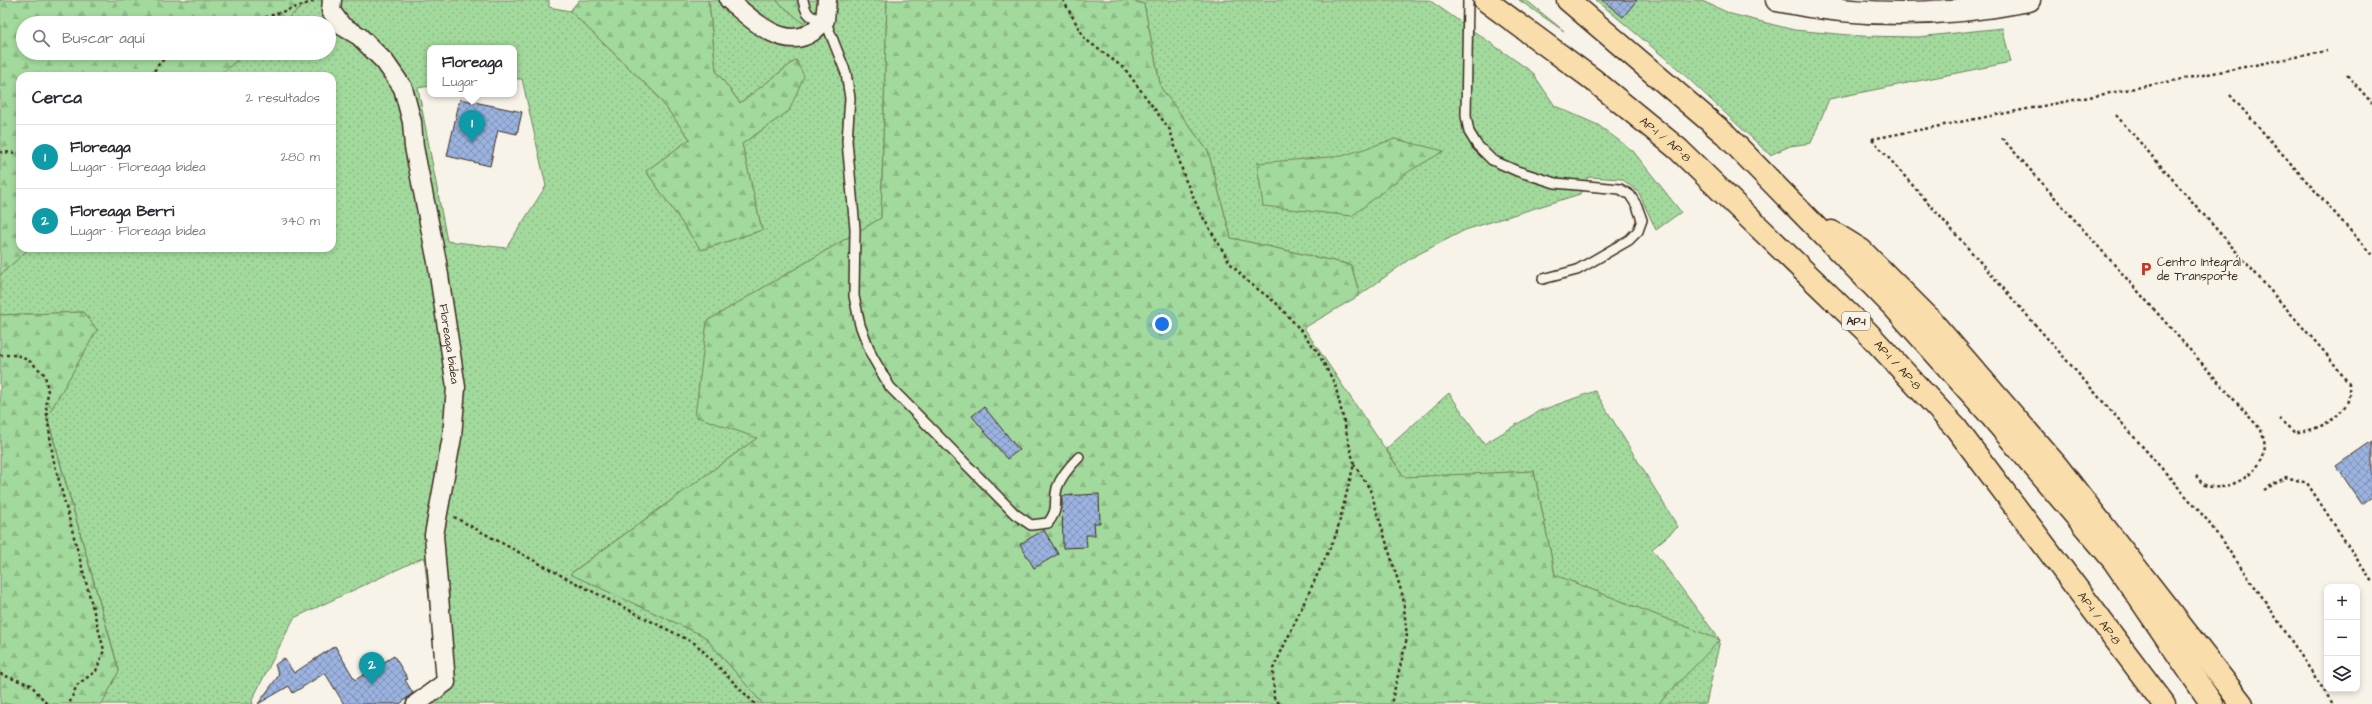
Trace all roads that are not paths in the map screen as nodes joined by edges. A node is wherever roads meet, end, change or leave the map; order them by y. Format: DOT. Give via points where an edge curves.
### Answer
graph roads {
  1 [pos="332,0"];
  2 [pos="729,0"];
  3 [pos="803,0"];
  4 [pos="827,0"];
  5 [pos="1468,0"];
  6 [pos="1485,0"];
  7 [pos="1568,0"];
  8 [pos="1777,0"];
  9 [pos="2028,0"];
  10 [pos="334,16"];
  11 [pos="336,18"];
  12 [pos="825,20"];
  13 [pos="1802,213"];
  14 [pos="1544,279"];
  15 [pos="1079,457"];
  16 [pos="416,704"];
  17 [pos="2164,704"];
  18 [pos="2212,704"];
  19 [pos="2242,704"];
  1 -- 10 [label="street, Floreaga bidea" via="330,11"];
  2 -- 12 [label="street" via="773,34 794,38 811,33"];
  3 -- 12 [label="lane" via="805,12 812,19"];
  4 -- 12 [label="street"];
  5 -- 14 [label="lane" via="1466,116 1469,132 1477,145 1492,160 1555,183 1620,189 1630,195 1642,220 1638,231 1629,240 1578,270"];
  6 -- 17 [label="highway, AP-1 / AP-8 / AP-1" via="1591,78 1678,149 1867,332 1956,428"];
  7 -- 13 [label="highway" via="1726,135"];
  8 -- 9 [label="main road" via="1809,7 1880,15 1928,14"];
  11 -- 16 [label="street, Floreaga bidea" via="342,26 359,36 385,62 403,88 412,122 414,147 437,262 456,387 452,437 434,535 446,682"];
  12 -- 15 [label="lane" via="846,73 850,98 847,141 855,229 854,296 860,325 872,356 890,387 1016,514 1031,525 1048,523 1055,513 1057,488 1066,471"];
  13 -- 18 [label="highway" via="1893,306 1986,410 2114,561"];
  13 -- 19 [label="highway" via="1861,250 1928,317 2056,465"];
}
